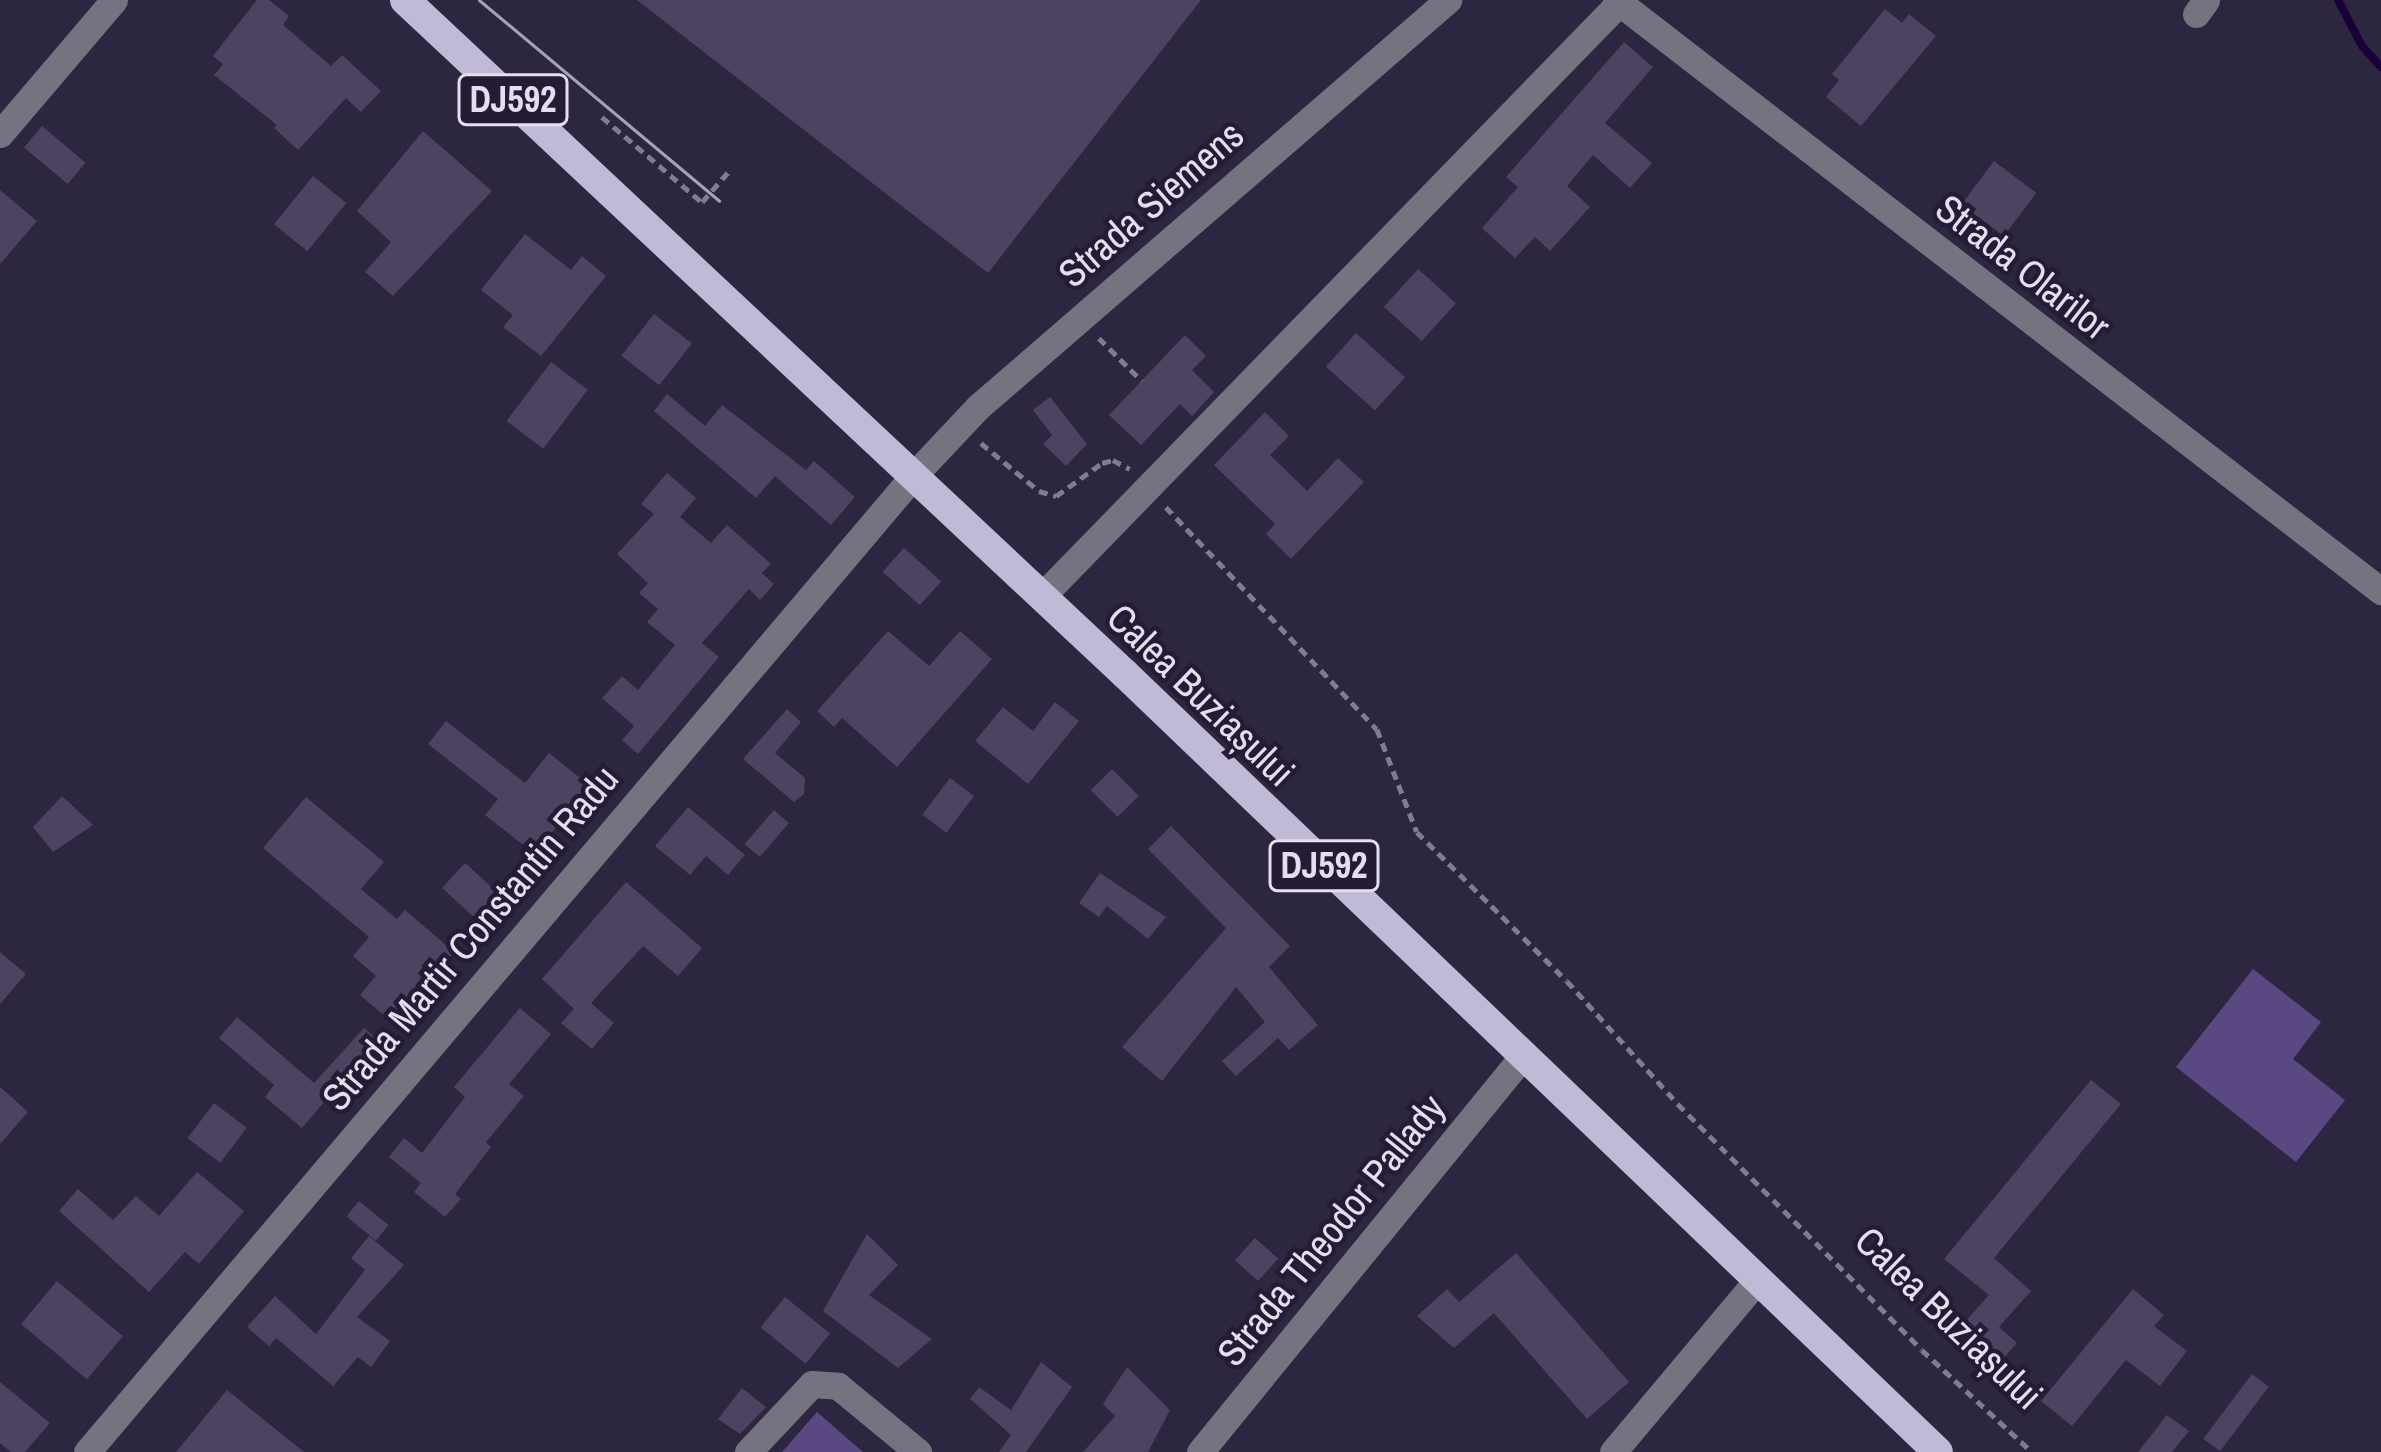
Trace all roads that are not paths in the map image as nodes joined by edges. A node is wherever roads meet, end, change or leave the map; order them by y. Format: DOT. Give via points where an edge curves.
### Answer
graph roads {
  1 [pos="114,0"];
  2 [pos="405,0"];
  3 [pos="1448,0"];
  4 [pos="1617,1"];
  5 [pos="0,134"];
  6 [pos="914,476"];
  7 [pos="2381,591"];
  8 [pos="1042,596"];
  9 [pos="1522,1057"];
  10 [pos="1758,1279"];
  11 [pos="87,1452"];
  12 [pos="748,1452"];
  13 [pos="918,1452"];
  14 [pos="1200,1452"];
  15 [pos="1612,1452"];
  16 [pos="1938,1452"];
  1 -- 5 [label="street"];
  2 -- 6 [label="main road, Calea Buziașului / DJ592"];
  3 -- 6 [label="street, Strada Siemens" via="979,407"];
  4 -- 7 [label="street, Strada Olarilor"];
  4 -- 8 [label="street, Strada Olarilor"];
  6 -- 8 [label="main road, Calea Buziașului / DJ592"];
  6 -- 11 [label="street, Strada Martir Constantin Radu"];
  8 -- 9 [label="main road, Calea Buziașului / DJ592"];
  9 -- 10 [label="main road, Calea Buziașului / DJ592"];
  9 -- 14 [label="street, Strada Theodor Pallady"];
  10 -- 15 [label="street"];
  10 -- 16 [label="main road, Calea Buziașului / DJ592"];
  12 -- 13 [label="street" via="812,1384 838,1386"];
}
